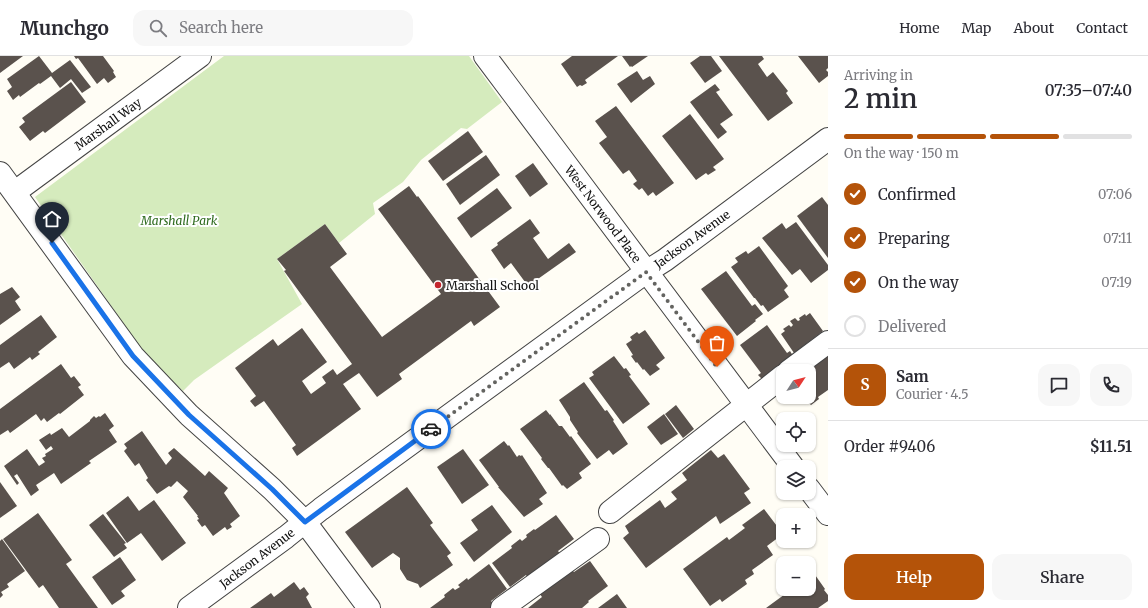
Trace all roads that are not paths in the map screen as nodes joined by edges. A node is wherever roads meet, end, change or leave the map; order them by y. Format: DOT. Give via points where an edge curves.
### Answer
graph roads {
  1 [pos="200,56"];
  2 [pos="486,56"];
  3 [pos="828,139"];
  4 [pos="0,173"];
  5 [pos="15,192"];
  6 [pos="646,272"];
  7 [pos="828,342"];
  8 [pos="798,364"];
  9 [pos="776,381"];
  10 [pos="745,404"];
  11 [pos="787,460"];
  12 [pos="816,498"];
  13 [pos="610,512"];
  14 [pos="828,514"];
  15 [pos="305,522"];
  16 [pos="598,539"];
  17 [pos="189,608"];
  18 [pos="369,608"];
  19 [pos="502,608"];
  1 -- 5 [label="street, Marshall Way"];
  2 -- 6 [label="street, West Norwood Place"];
  3 -- 6 [label="street, Jackson Avenue"];
  4 -- 5 [label="street"];
  5 -- 15 [label="street" via="133,356 189,415"];
  6 -- 10 [label="street, West Norwood Place"];
  6 -- 15 [label="street, Jackson Avenue"];
  7 -- 8 [label="street"];
  9 -- 10 [label="street"];
  10 -- 11 [label="street, West Norwood Place"];
  10 -- 13 [label="street"];
  12 -- 14 [label="street"];
  15 -- 17 [label="street, Jackson Avenue"];
  15 -- 18 [label="street"];
  16 -- 19 [label="street"];
}
